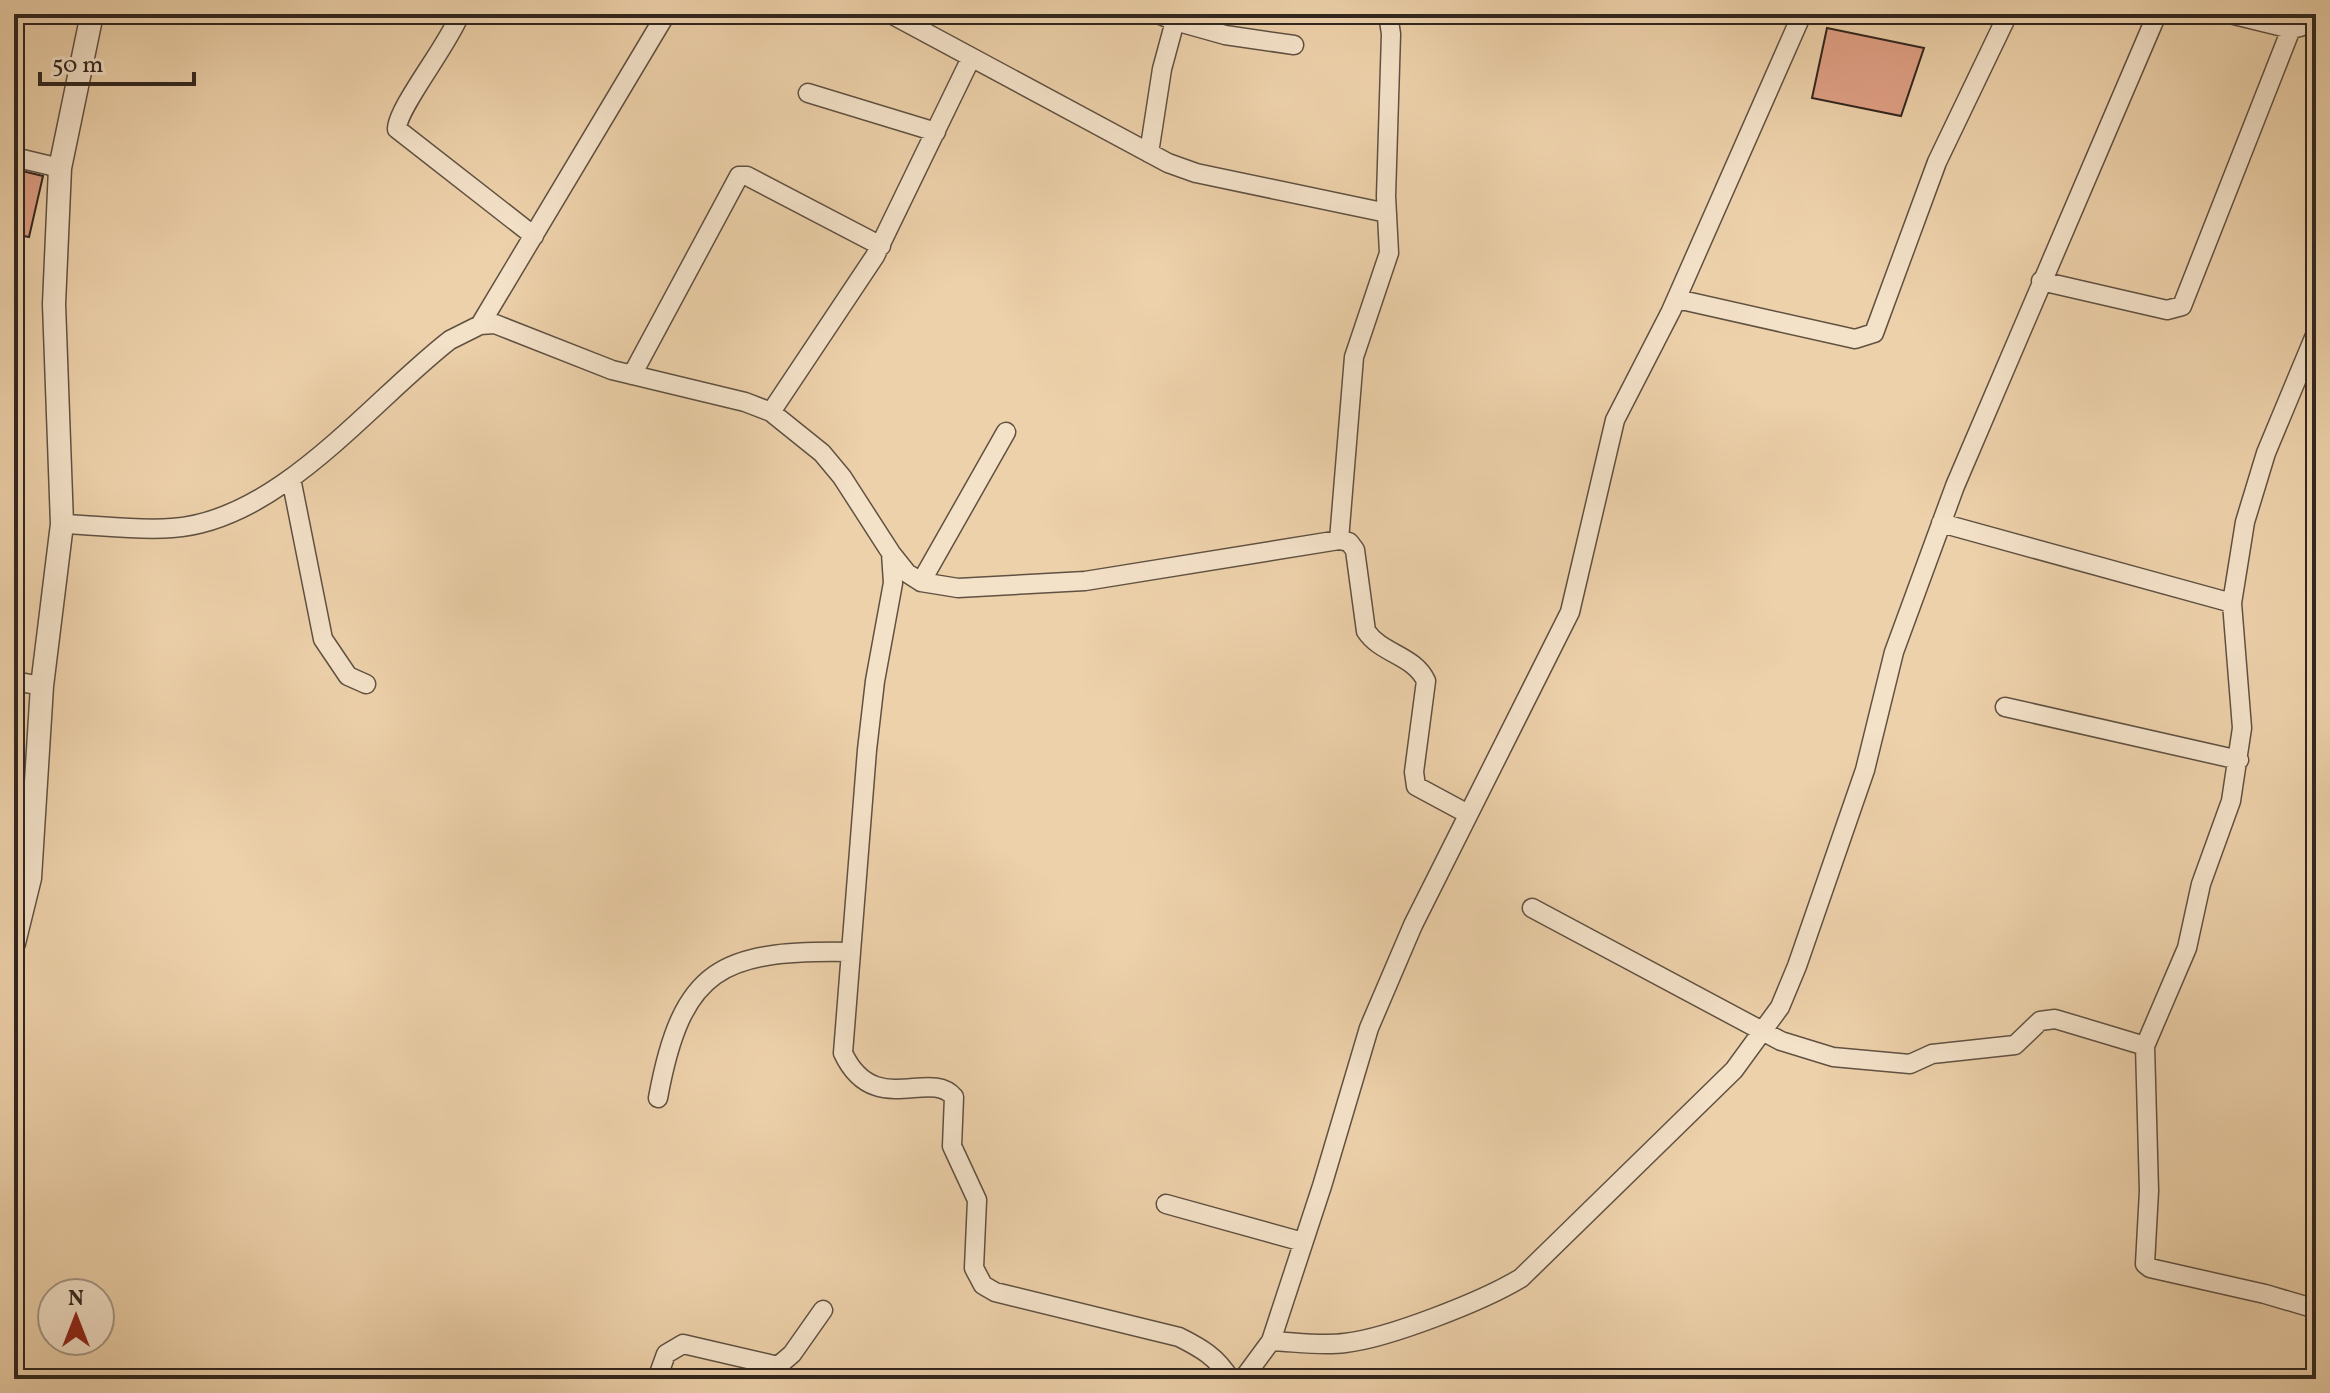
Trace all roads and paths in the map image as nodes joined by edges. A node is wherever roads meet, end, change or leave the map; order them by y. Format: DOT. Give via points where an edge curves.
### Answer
graph roads {
  1 [pos="92,14"];
  2 [pos="460,14"];
  3 [pos="666,14"];
  4 [pos="891,14"];
  5 [pos="1388,14"];
  6 [pos="1802,14"];
  7 [pos="2008,14"];
  8 [pos="2157,14"];
  9 [pos="2230,14"];
  10 [pos="2306,14"];
  11 [pos="1167,17"];
  12 [pos="2291,29"];
  13 [pos="1294,45"];
  14 [pos="971,58"];
  15 [pos="808,93"];
  16 [pos="936,132"];
  17 [pos="1149,153"];
  18 [pos="14,157"];
  19 [pos="60,168"];
  20 [pos="1387,213"];
  21 [pos="534,236"];
  22 [pos="881,246"];
  23 [pos="2041,281"];
  24 [pos="1677,299"];
  25 [pos="480,325"];
  26 [pos="2316,333"];
  27 [pos="632,375"];
  28 [pos="771,412"];
  29 [pos="1006,432"];
  30 [pos="291,478"];
  31 [pos="1941,523"];
  32 [pos="62,524"];
  33 [pos="1339,540"];
  34 [pos="891,553"];
  35 [pos="921,582"];
  36 [pos="2232,603"];
  37 [pos="14,681"];
  38 [pos="366,684"];
  39 [pos="42,686"];
  40 [pos="2005,707"];
  41 [pos="2239,760"];
  42 [pos="1468,814"];
  43 [pos="24,826"];
  44 [pos="1532,908"];
  45 [pos="14,943"];
  46 [pos="849,952"];
  47 [pos="1764,1032"];
  48 [pos="2145,1046"];
  49 [pos="658,1098"];
  50 [pos="1166,1204"];
  51 [pos="1303,1242"];
  52 [pos="2316,1309"];
  53 [pos="823,1310"];
  54 [pos="1271,1341"];
  55 [pos="657,1379"];
  56 [pos="1230,1379"];
  57 [pos="1243,1379"];
  1 -- 19 [label="street"];
  2 -- 21 [label="street" via="447,45 401,113 397,129"];
  3 -- 21 [label="street"];
  4 -- 14 [label="street"];
  5 -- 20 [label="street"];
  6 -- 24 [label="street"];
  7 -- 24 [label="street" via="1937,162 1874,333 1855,339"];
  8 -- 23 [label="street"];
  9 -- 12 [label="street"];
  10 -- 12 [label="street" via="2300,27"];
  11 -- 13 [label="street" via="1225,35"];
  11 -- 17 [label="street"];
  12 -- 23 [label="street" via="2182,306 2167,310"];
  14 -- 16 [label="street"];
  14 -- 17 [label="street"];
  15 -- 16 [label="street"];
  16 -- 22 [label="street"];
  17 -- 20 [label="street" via="1196,173"];
  18 -- 19 [label="street"];
  19 -- 32 [label="street" via="54,304"];
  20 -- 33 [label="street" via="1389,253 1350,381"];
  21 -- 25 [label="street"];
  22 -- 27 [label="street" via="739,176"];
  22 -- 28 [label="street"];
  23 -- 31 [label="street"];
  24 -- 42 [label="street" via="1615,420 1560,639"];
  25 -- 27 [label="street" via="511,329"];
  25 -- 30 [label="street" via="438,349"];
  26 -- 36 [label="street" via="2266,453 2245,522"];
  27 -- 28 [label="street"];
  28 -- 34 [label="street" via="822,453"];
  29 -- 35 [label="street"];
  30 -- 32 [label="street" via="234,513 173,528"];
  30 -- 38 [label="street" via="323,639 348,676"];
  31 -- 36 [label="street"];
  31 -- 47 [label="street" via="1894,652 1865,770 1797,966"];
  32 -- 39 [label="street"];
  33 -- 35 [label="street" via="1085,581 958,588"];
  33 -- 42 [label="street" via="1355,550 1362,618 1373,642 1413,664 1426,681 1416,786"];
  34 -- 35 [label="street"];
  34 -- 46 [label="street" via="893,583 875,681"];
  36 -- 41 [label="street" via="2242,728"];
  37 -- 39 [label="street"];
  39 -- 43 [label="street"];
  40 -- 41 [label="street"];
  41 -- 48 [label="street" via="2187,948"];
  42 -- 51 [label="street" via="1369,1028"];
  43 -- 45 [label="street" via="30,878"];
  44 -- 47 [label="street"];
  46 -- 49 [label="street" via="756,955 705,984 674,1029"];
  46 -- 56 [label="street" via="843,1053 852,1072 867,1084 890,1090 940,1089 954,1097 952,1146 977,1200 974,1268 983,1285 1179,1337 1204,1349"];
  47 -- 48 [label="street" via="1820,1053 1903,1065 1932,1054 2015,1045 2040,1021 2055,1019"];
  47 -- 54 [label="street" via="1734,1070 1521,1278 1496,1294 1373,1337 1326,1344"];
  48 -- 52 [label="street" via="2145,1264"];
  50 -- 51 [label="street"];
  51 -- 54 [label="street"];
  53 -- 55 [label="street" via="778,1366 683,1344 666,1354"];
  54 -- 57 [label="street"];
}
